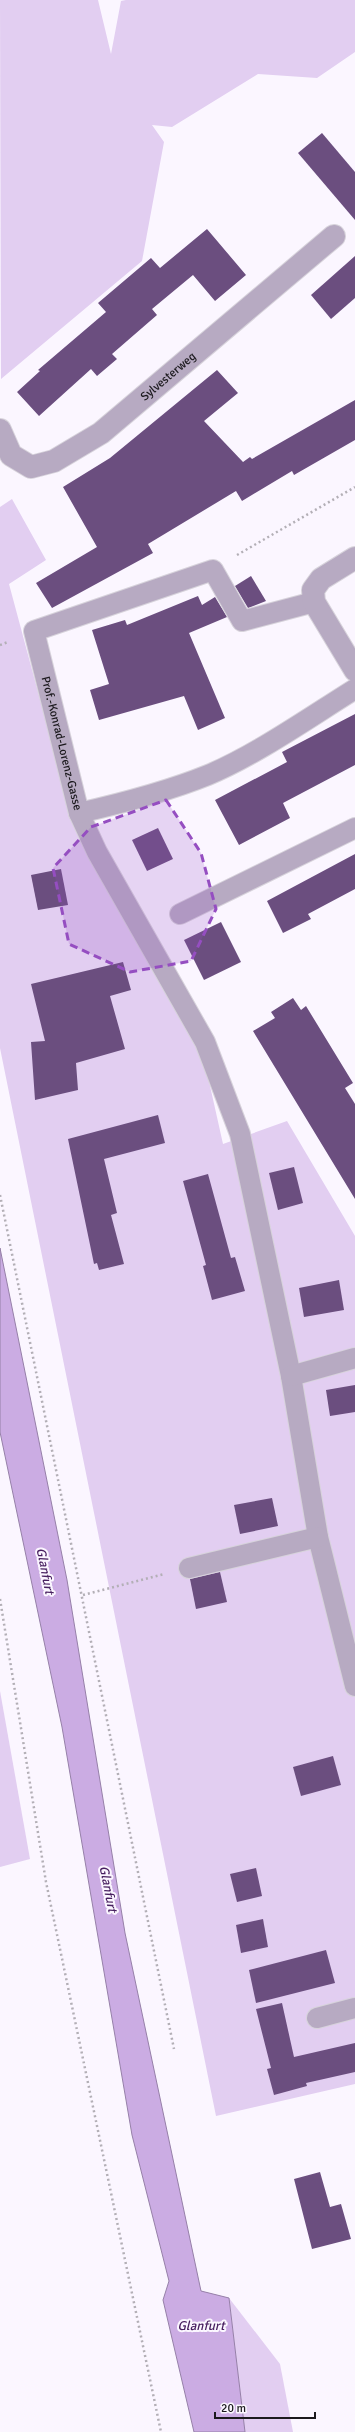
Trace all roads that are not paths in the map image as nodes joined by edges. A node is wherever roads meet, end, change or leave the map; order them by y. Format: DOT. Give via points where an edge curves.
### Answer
graph roads {
  1 [pos="334,236"];
  2 [pos="0,430"];
  3 [pos="355,558"];
  4 [pos="314,602"];
  5 [pos="355,670"];
  6 [pos="355,689"];
  7 [pos="79,813"];
  8 [pos="355,828"];
  9 [pos="180,914"];
  10 [pos="355,1358"];
  11 [pos="291,1376"];
  12 [pos="318,1537"];
  13 [pos="189,1568"];
  14 [pos="355,1686"];
  15 [pos="355,2008"];
  16 [pos="317,2018"];
  1 -- 2 [label="street, Sylvesterweg" via="101,433 54,462 31,467 11,455"];
  3 -- 4 [label="street" via="321,579 314,590"];
  4 -- 5 [label="street"];
  4 -- 7 [label="lane, Prof.-Konrad-Lorenz-Gasse" via="242,621 213,570 34,631"];
  6 -- 7 [label="lane, Prof.-Konrad-Lorenz-Gasse" via="236,762 208,775 143,798"];
  7 -- 11 [label="lane" via="97,852 205,1042 240,1134"];
  8 -- 9 [label="lane"];
  10 -- 11 [label="lane"];
  11 -- 12 [label="lane"];
  12 -- 13 [label="lane"];
  12 -- 14 [label="lane"];
  15 -- 16 [label="lane"];
}
